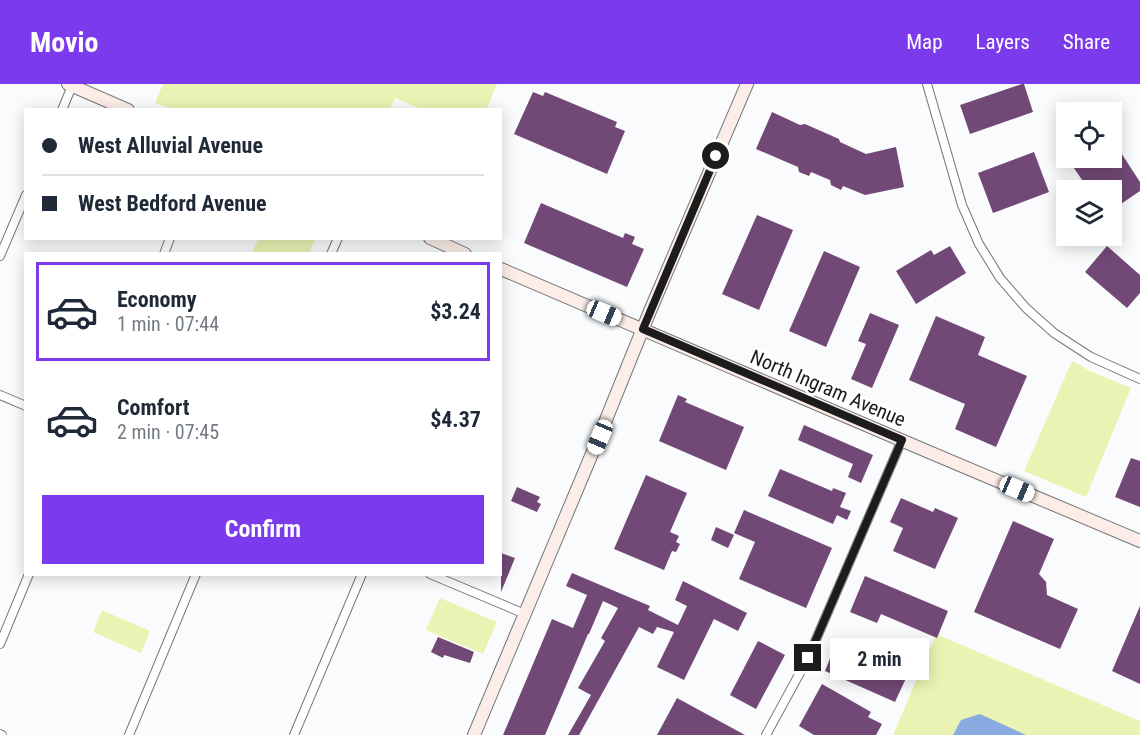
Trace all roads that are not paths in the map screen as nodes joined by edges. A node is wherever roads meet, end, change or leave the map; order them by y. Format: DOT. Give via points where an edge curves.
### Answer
graph roads {
  1 [pos="747,84"];
  2 [pos="927,84"];
  3 [pos="70,85"];
  4 [pos="63,108"];
  5 [pos="123,108"];
  6 [pos="24,200"];
  7 [pos="434,240"];
  8 [pos="461,252"];
  9 [pos="0,256"];
  10 [pos="502,269"];
  11 [pos="643,329"];
  12 [pos="1140,379"];
  13 [pos="0,395"];
  14 [pos="24,405"];
  15 [pos="902,440"];
  16 [pos="1140,541"];
  17 [pos="28,576"];
  18 [pos="195,576"];
  19 [pos="361,576"];
  20 [pos="435,576"];
  21 [pos="525,614"];
  22 [pos="0,644"];
  23 [pos="129,735"];
  24 [pos="294,735"];
  25 [pos="474,735"];
  26 [pos="766,735"];
  1 -- 11 [label="street"];
  2 -- 12 [label="street" via="962,205 1000,278 1054,333 1091,357"];
  3 -- 4 [label="street"];
  3 -- 5 [label="street"];
  6 -- 9 [label="street"];
  7 -- 8 [label="street"];
  10 -- 11 [label="street, North Ingram Avenue"];
  11 -- 15 [label="street, North Ingram Avenue"];
  11 -- 21 [label="street"];
  13 -- 14 [label="street"];
  15 -- 16 [label="street, North Ingram Avenue"];
  15 -- 26 [label="street" via="801,673"];
  17 -- 22 [label="street"];
  18 -- 23 [label="street"];
  19 -- 24 [label="street"];
  20 -- 21 [label="street"];
  21 -- 25 [label="street"];
}
